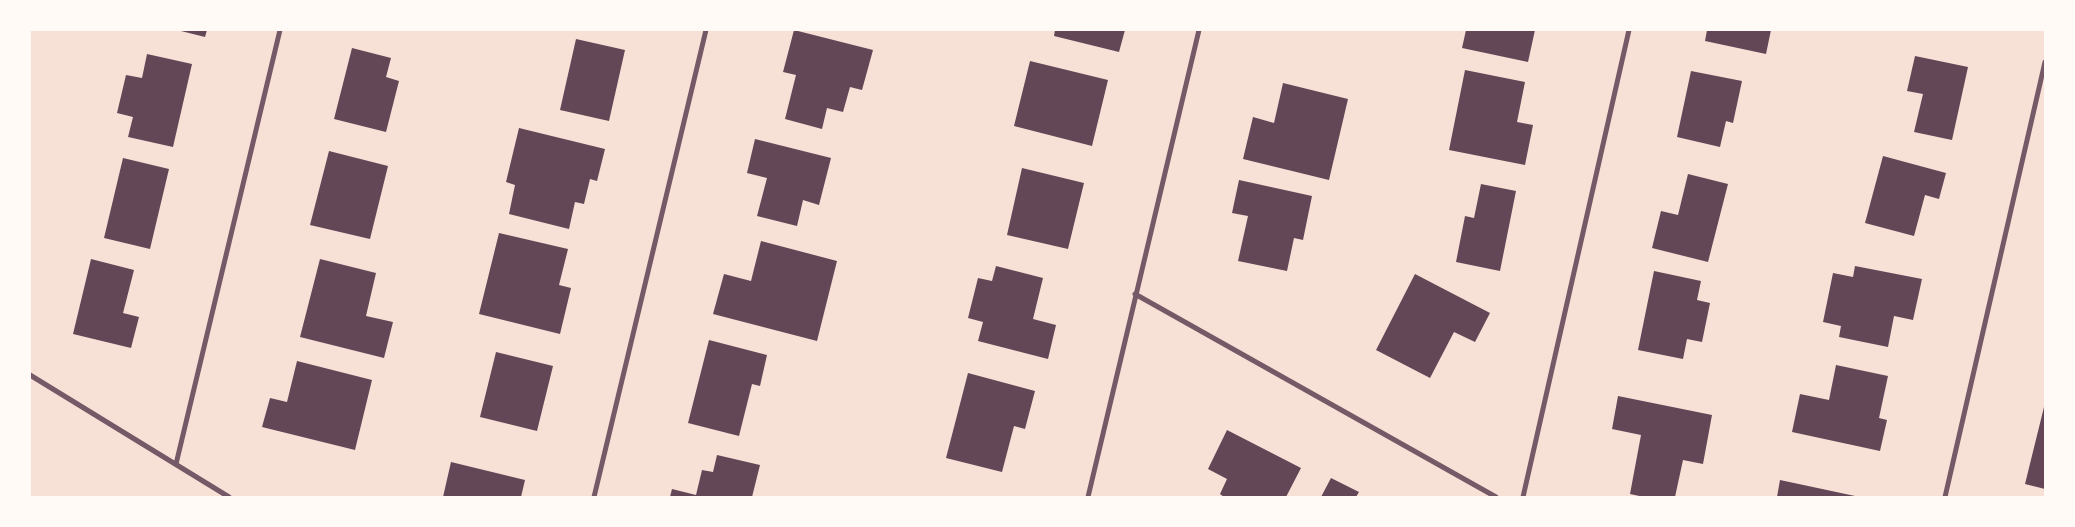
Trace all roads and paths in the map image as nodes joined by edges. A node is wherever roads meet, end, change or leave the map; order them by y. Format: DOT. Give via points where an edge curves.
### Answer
graph roads {
  1 [pos="280,30"];
  2 [pos="706,30"];
  3 [pos="1199,30"];
  4 [pos="1629,30"];
  5 [pos="2045,62"];
  6 [pos="1135,294"];
  7 [pos="30,375"];
  8 [pos="176,464"];
  9 [pos="229,497"];
  10 [pos="594,497"];
  11 [pos="1088,497"];
  12 [pos="1496,497"];
  13 [pos="1522,497"];
  14 [pos="1945,497"];
  1 -- 8 [label="street"];
  2 -- 10 [label="street"];
  3 -- 6 [label="street"];
  4 -- 13 [label="street"];
  5 -- 14 [label="street"];
  6 -- 11 [label="street"];
  6 -- 12 [label="street"];
  7 -- 8 [label="street"];
  8 -- 9 [label="street"];
}
